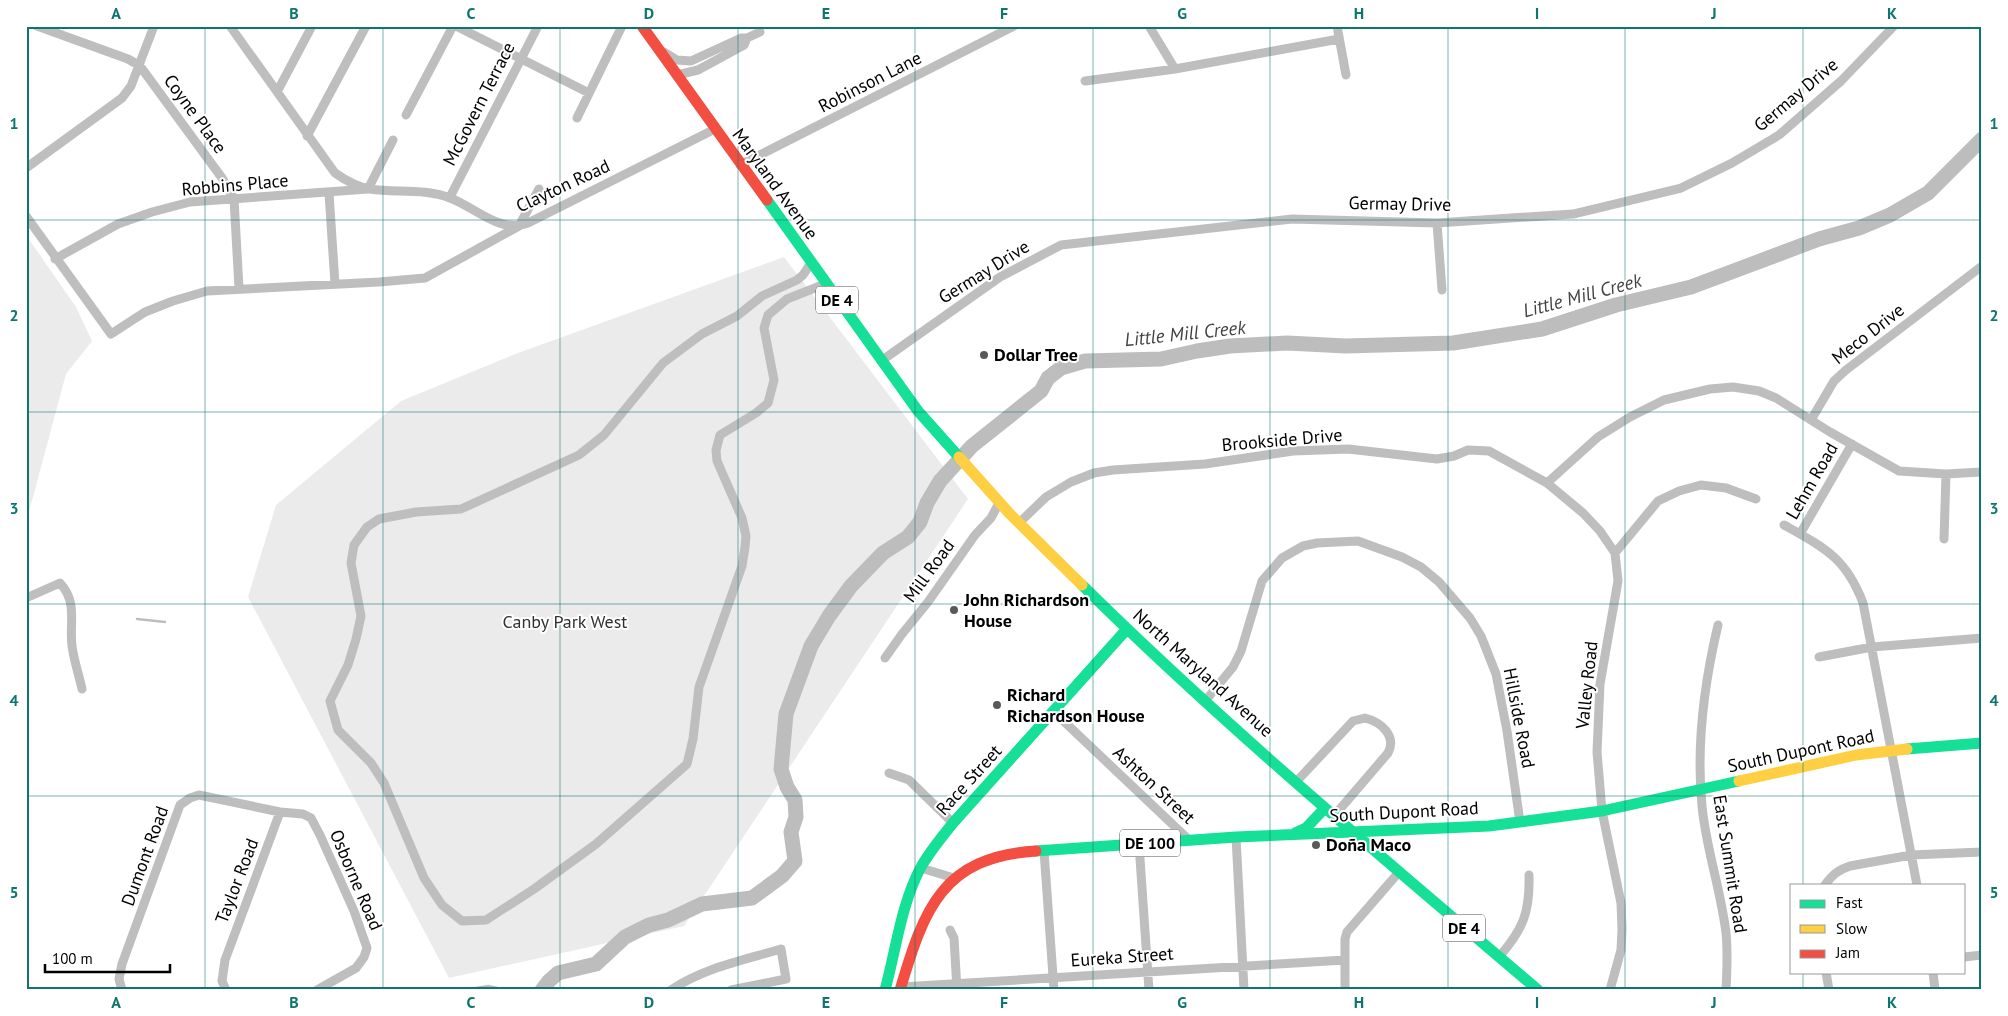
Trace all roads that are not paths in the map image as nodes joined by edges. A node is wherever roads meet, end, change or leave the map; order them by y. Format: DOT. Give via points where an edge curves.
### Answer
graph roads {
  1 [pos="37,26"];
  2 [pos="154,26"];
  3 [pos="230,26"];
  4 [pos="312,26"];
  5 [pos="366,26"];
  6 [pos="455,26"];
  7 [pos="538,26"];
  8 [pos="622,26"];
  9 [pos="642,26"];
  10 [pos="1014,26"];
  11 [pos="1149,26"];
  12 [pos="1337,26"];
  13 [pos="1894,26"];
  14 [pos="760,32"];
  15 [pos="747,38"];
  16 [pos="1339,39"];
  17 [pos="653,42"];
  18 [pos="520,59"];
  19 [pos="140,66"];
  20 [pos="1175,69"];
  21 [pos="1346,75"];
  22 [pos="678,76"];
  23 [pos="1085,81"];
  24 [pos="277,92"];
  25 [pos="589,93"];
  26 [pos="406,115"];
  27 [pos="577,118"];
  28 [pos="715,129"];
  29 [pos="307,136"];
  30 [pos="393,140"];
  31 [pos="740,165"];
  32 [pos="26,168"];
  33 [pos="368,189"];
  34 [pos="539,189"];
  35 [pos="329,193"];
  36 [pos="450,198"];
  37 [pos="234,199"];
  38 [pos="26,216"];
  39 [pos="1437,223"];
  40 [pos="518,226"];
  41 [pos="56,259"];
  42 [pos="811,263"];
  43 [pos="1982,266"];
  44 [pos="335,284"];
  45 [pos="825,284"];
  46 [pos="239,288"];
  47 [pos="1442,290"];
  48 [pos="881,361"];
  49 [pos="1811,420"];
  50 [pos="1852,444"];
  51 [pos="1982,472"];
  52 [pos="1946,474"];
  53 [pos="1547,482"];
  54 [pos="1756,499"];
  55 [pos="1000,503"];
  56 [pos="1018,523"];
  57 [pos="1784,525"];
  58 [pos="1800,534"];
  59 [pos="1944,539"];
  60 [pos="1615,553"];
  61 [pos="26,598"];
  62 [pos="1718,625"];
  63 [pos="1127,628"];
  64 [pos="1982,638"];
  65 [pos="1872,647"];
  66 [pos="1819,657"];
  67 [pos="885,658"];
  68 [pos="82,689"];
  69 [pos="1206,700"];
  70 [pos="1054,712"];
  71 [pos="1982,743"];
  72 [pos="1891,750"];
  73 [pos="889,773"];
  74 [pos="1296,782"];
  75 [pos="1701,791"];
  76 [pos="1602,811"];
  77 [pos="280,812"];
  78 [pos="1329,812"];
  79 [pos="1520,822"];
  80 [pos="953,823"];
  81 [pos="1352,832"];
  82 [pos="1292,835"];
  83 [pos="1236,836"];
  84 [pos="1188,839"];
  85 [pos="1139,844"];
  86 [pos="1044,851"];
  87 [pos="1982,852"];
  88 [pos="1911,855"];
  89 [pos="921,868"];
  90 [pos="1398,872"];
  91 [pos="1529,876"];
  92 [pos="954,878"];
  93 [pos="1826,884"];
  94 [pos="1917,884"];
  95 [pos="950,930"];
  96 [pos="1982,956"];
  97 [pos="1499,957"];
  98 [pos="1966,957"];
  99 [pos="1345,960"];
  100 [pos="1243,966"];
  101 [pos="1148,972"];
  102 [pos="1826,974"];
  103 [pos="1933,974"];
  104 [pos="1053,978"];
  105 [pos="957,987"];
  106 [pos="1533,988"];
  107 [pos="901,989"];
  108 [pos="122,990"];
  109 [pos="226,990"];
  110 [pos="317,990"];
  111 [pos="671,990"];
  112 [pos="731,990"];
  113 [pos="885,990"];
  114 [pos="1054,990"];
  115 [pos="1149,990"];
  116 [pos="1244,990"];
  117 [pos="1345,990"];
  118 [pos="1610,990"];
  119 [pos="1726,990"];
  120 [pos="1829,990"];
  121 [pos="1935,990"];
  1 -- 19 [label="street, Coyne Place"];
  2 -- 19 [label="street"];
  3 -- 24 [label="street, Clayton Road"];
  4 -- 24 [label="street"];
  5 -- 29 [label="street"];
  6 -- 18 [label="street"];
  6 -- 26 [label="street"];
  7 -- 18 [label="street, McGovern Terrace"];
  8 -- 25 [label="street"];
  9 -- 17 [label="main road, Maryland Avenue / DE 4"];
  10 -- 31 [label="street, Robinson Lane"];
  11 -- 20 [label="street"];
  12 -- 16 [label="street"];
  13 -- 39 [label="street, Germay Drive" via="1841,81 1779,135 1681,188 1573,214"];
  14 -- 15 [label="street"];
  15 -- 17 [label="street" via="740,38 691,61 677,60"];
  15 -- 22 [label="street" via="744,45 698,70"];
  16 -- 20 [label="street"];
  16 -- 21 [label="street"];
  17 -- 22 [label="main road, Maryland Avenue / DE 4"];
  18 -- 25 [label="street"];
  18 -- 36 [label="street, McGovern Terrace"];
  19 -- 32 [label="street" via="132,86 122,98"];
  19 -- 37 [label="street, Coyne Place"];
  20 -- 23 [label="street"];
  22 -- 28 [label="main road, Maryland Avenue / DE 4"];
  24 -- 29 [label="street, Clayton Road"];
  25 -- 27 [label="street"];
  28 -- 31 [label="main road, Maryland Avenue / DE 4"];
  28 -- 40 [label="street, Clayton Road"];
  29 -- 33 [label="street, Clayton Road" via="335,173"];
  30 -- 33 [label="street"];
  31 -- 42 [label="main road, Maryland Avenue / DE 4"];
  33 -- 35 [label="street, Robbins Place"];
  33 -- 36 [label="street, Clayton Road" via="414,191"];
  34 -- 40 [label="street"];
  35 -- 37 [label="street, Robbins Place"];
  35 -- 44 [label="street"];
  36 -- 40 [label="street, Clayton Road" via="497,222"];
  37 -- 41 [label="street, Robbins Place" via="190,202 152,212 118,224"];
  37 -- 46 [label="street, Coyne Place"];
  38 -- 41 [label="street"];
  39 -- 47 [label="street"];
  39 -- 48 [label="street, Germay Drive" via="1292,219 1061,245 1000,277"];
  40 -- 44 [label="street" via="425,278"];
  41 -- 46 [label="street" via="111,334 146,312 173,301 207,291"];
  42 -- 45 [label="main road, Maryland Avenue / DE 4"];
  42 -- 45 [label="street" via="797,280 762,296 737,316 702,334 663,363 604,435 579,455 461,509 378,519 367,527 354,545 350,563 360,616 348,665 330,701 338,730 371,763 384,783 424,878 442,905 462,921 486,920 534,889 596,844 687,764 699,687 742,566 746,536 742,518 717,461 718,440 720,435 768,403 774,380 764,328 768,315 787,299"];
  43 -- 49 [label="street, Meco Drive" via="1846,370 1834,381"];
  44 -- 46 [label="street"];
  45 -- 48 [label="main road, Maryland Avenue / DE 4"];
  48 -- 55 [label="main road, North Maryland Avenue / DE 4" via="918,411"];
  49 -- 50 [label="street"];
  49 -- 53 [label="street" via="1759,391 1710,388 1664,400 1630,417 1598,437"];
  50 -- 52 [label="street" via="1899,470"];
  50 -- 58 [label="street, Lehm Road"];
  51 -- 52 [label="street"];
  52 -- 59 [label="street"];
  53 -- 56 [label="street, Brookside Drive" via="1489,451 1468,450 1437,459 1348,449 1293,451 1204,464 1094,473 1046,497"];
  53 -- 60 [label="street, Brookside Drive" via="1583,513"];
  54 -- 60 [label="street" via="1726,488 1701,485 1678,491 1658,501"];
  55 -- 56 [label="main road, North Maryland Avenue / DE 4"];
  55 -- 67 [label="street, Mill Road"];
  56 -- 63 [label="main road, North Maryland Avenue / DE 4"];
  57 -- 58 [label="street"];
  58 -- 65 [label="street" via="1827,550 1850,574 1863,603"];
  60 -- 76 [label="street, Valley Road" via="1618,581 1600,684 1597,724"];
  61 -- 68 [label="street" via="60,583 69,593 72,647"];
  62 -- 75 [label="street, East Summit Road" via="1704,688"];
  63 -- 69 [label="main road, North Maryland Avenue / DE 4"];
  63 -- 70 [label="main road, Race Street"];
  64 -- 65 [label="street"];
  65 -- 66 [label="street"];
  65 -- 72 [label="street"];
  69 -- 74 [label="main road, North Maryland Avenue / DE 4"];
  69 -- 79 [label="street, Hillside Road" via="1233,667 1262,581 1282,558 1303,546 1358,541 1402,556 1439,582 1481,636 1496,674"];
  70 -- 80 [label="main road, Race Street"];
  70 -- 84 [label="street, Ashton Street"];
  71 -- 72 [label="main road, South Dupont Road"];
  72 -- 75 [label="main road, South Dupont Road"];
  72 -- 88 [label="street"];
  73 -- 80 [label="street" via="909,780"];
  74 -- 78 [label="main road, North Maryland Avenue / DE 4"];
  74 -- 78 [label="street" via="1353,721 1365,718 1381,725 1389,736 1391,748"];
  75 -- 76 [label="main road, South Dupont Road"];
  75 -- 119 [label="street, East Summit Road" via="1712,869 1726,931"];
  76 -- 79 [label="main road, South Dupont Road"];
  76 -- 118 [label="street, Valley Road" via="1621,904 1621,950"];
  77 -- 108 [label="street, Dumont Road" via="199,795 180,805 122,964 119,980"];
  77 -- 109 [label="street, Taylor Road" via="225,960 222,981"];
  77 -- 110 [label="street, Osborne Road" via="303,814 310,818 343,886 367,948 356,968"];
  78 -- 81 [label="main road, North Maryland Avenue / DE 4"];
  78 -- 82 [label="main road"];
  79 -- 81 [label="main road, South Dupont Road"];
  80 -- 89 [label="main road, Race Street"];
  81 -- 82 [label="main road, South Dupont Road / DE 100"];
  81 -- 90 [label="main road, North Maryland Avenue / DE 4"];
  82 -- 83 [label="main road, South Dupont Road / DE 100"];
  83 -- 84 [label="main road, South Dupont Road / DE 100"];
  83 -- 100 [label="street"];
  84 -- 85 [label="main road, South Dupont Road / DE 100"];
  85 -- 86 [label="main road, South Dupont Road / DE 100"];
  85 -- 101 [label="street"];
  86 -- 92 [label="main road, South Dupont Road / DE 100" via="995,856 979,861"];
  86 -- 104 [label="street"];
  87 -- 88 [label="street"];
  88 -- 93 [label="street" via="1840,869"];
  88 -- 94 [label="street"];
  89 -- 92 [label="street"];
  89 -- 113 [label="main road" via="897,940"];
  90 -- 97 [label="main road, North Maryland Avenue / DE 4"];
  90 -- 99 [label="street" via="1347,932"];
  91 -- 97 [label="street" via="1523,923"];
  92 -- 107 [label="main road, South Dupont Road / DE 100" via="928,909 918,930"];
  95 -- 105 [label="street" via="954,938"];
  96 -- 98 [label="street"];
  97 -- 106 [label="main road, North Maryland Avenue / DE 4"];
  99 -- 100 [label="street, Eureka Street"];
  99 -- 117 [label="street"];
  100 -- 101 [label="street, Eureka Street"];
  100 -- 116 [label="street"];
  101 -- 104 [label="street, Eureka Street"];
  101 -- 115 [label="street"];
  102 -- 120 [label="street"];
  103 -- 121 [label="street"];
  104 -- 105 [label="street, Eureka Street"];
  104 -- 114 [label="street"];
  105 -- 107 [label="street, Eureka Street"];
  111 -- 112 [label="street" via="707,972 781,949 786,979"];
}
